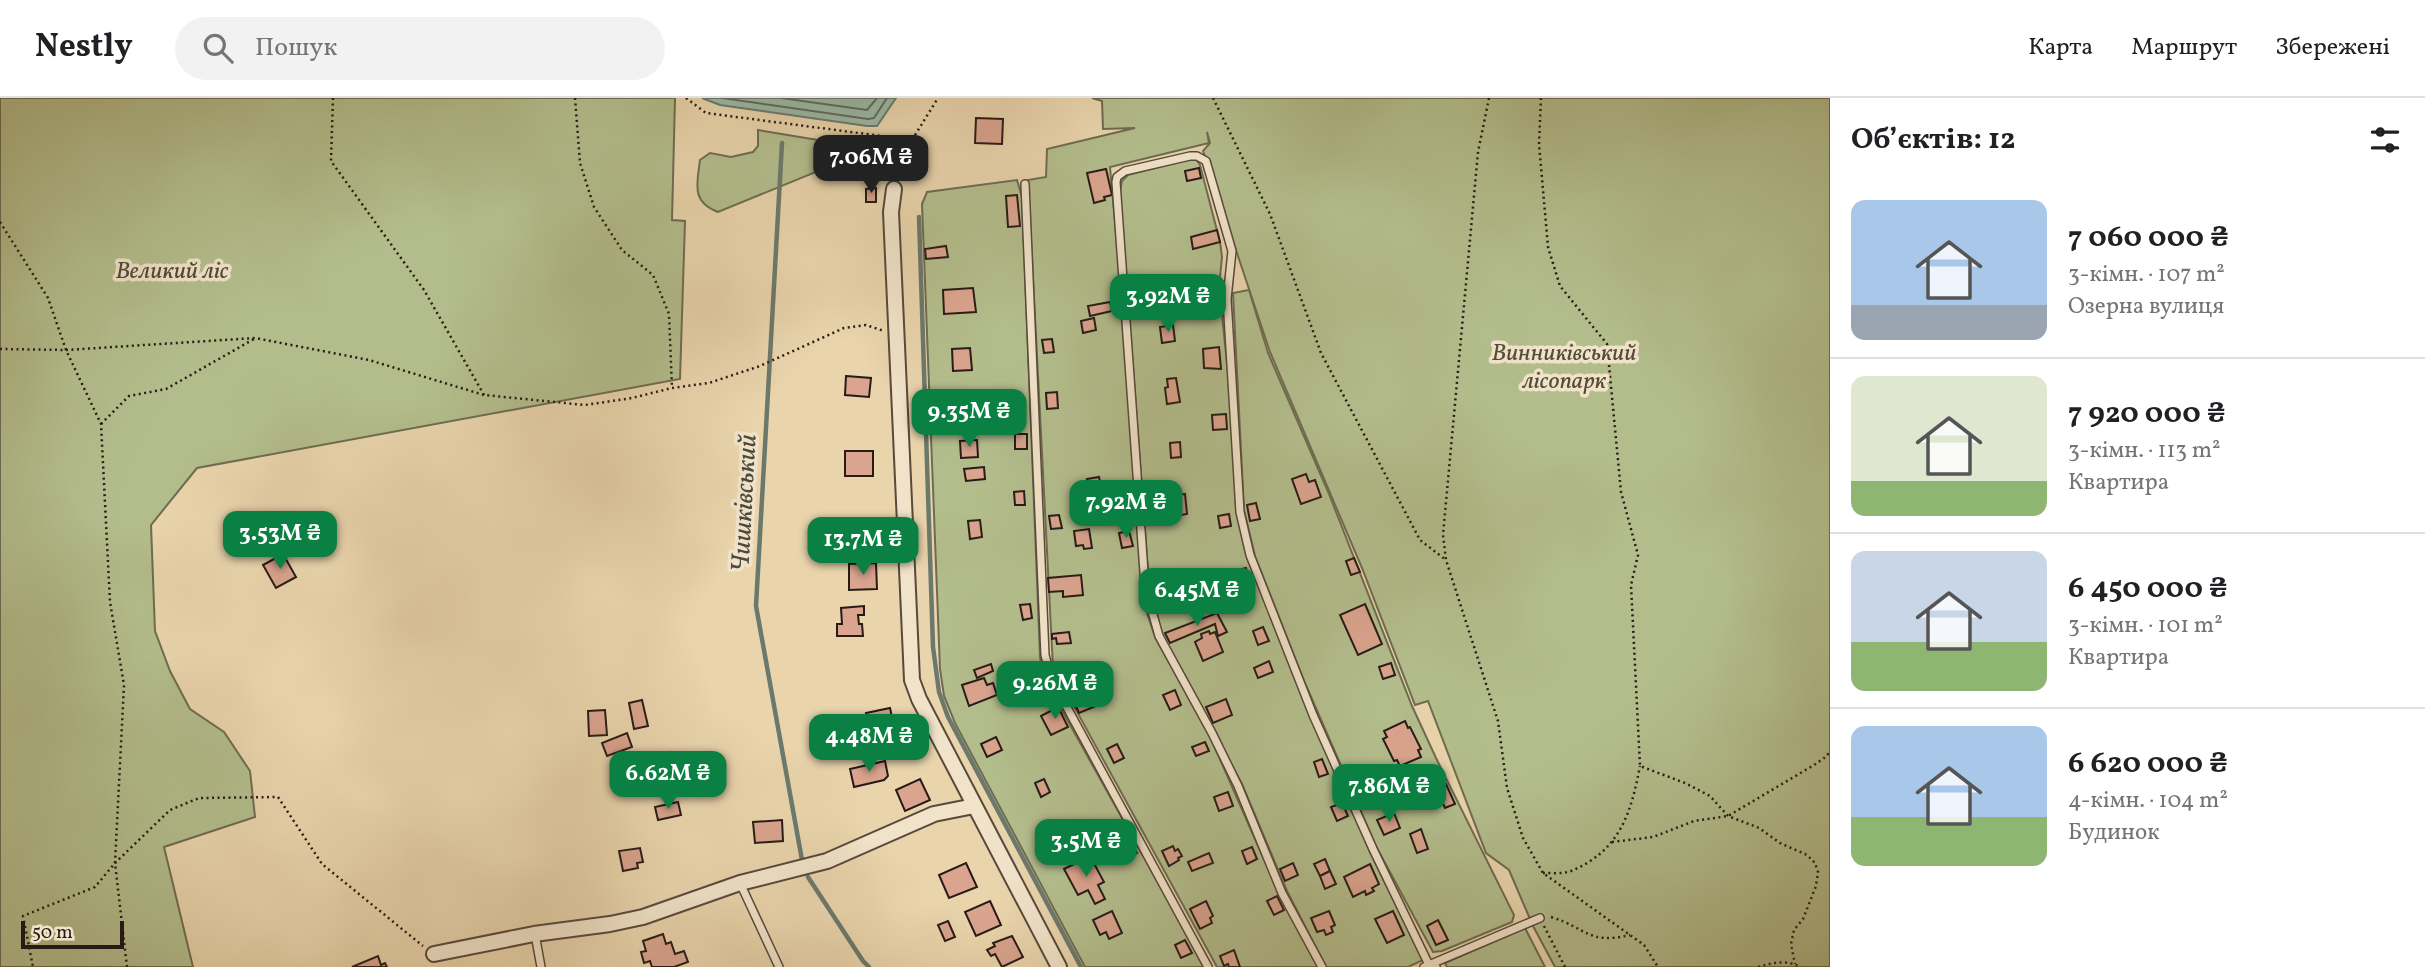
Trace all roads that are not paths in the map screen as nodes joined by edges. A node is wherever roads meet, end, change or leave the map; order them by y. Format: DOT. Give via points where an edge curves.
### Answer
graph roads {
  1 [pos="1025,184"];
  2 [pos="894,189"];
  3 [pos="974,806"];
  4 [pos="740,883"];
  5 [pos="1540,918"];
  6 [pos="534,933"];
  7 [pos="434,954"];
  8 [pos="1430,966"];
  9 [pos="541,967"];
  10 [pos="779,967"];
  11 [pos="1059,967"];
  12 [pos="1208,967"];
  13 [pos="1322,967"];
  1 -- 12 [label="lane" via="1045,655 1057,690"];
  2 -- 3 [label="street" via="891,212 912,680"];
  3 -- 4 [label="street" via="934,814 827,861"];
  3 -- 11 [label="street"];
  4 -- 6 [label="street" via="643,917"];
  4 -- 10 [label="lane"];
  5 -- 8 [label="lane"];
  6 -- 7 [label="street"];
  6 -- 9 [label="lane"];
  8 -- 13 [label="lane" via="1313,715 1250,555 1240,512 1227,299 1231,251 1206,161 1190,156 1125,171 1116,182 1145,586 1159,636 1228,765 1282,893"];
}
